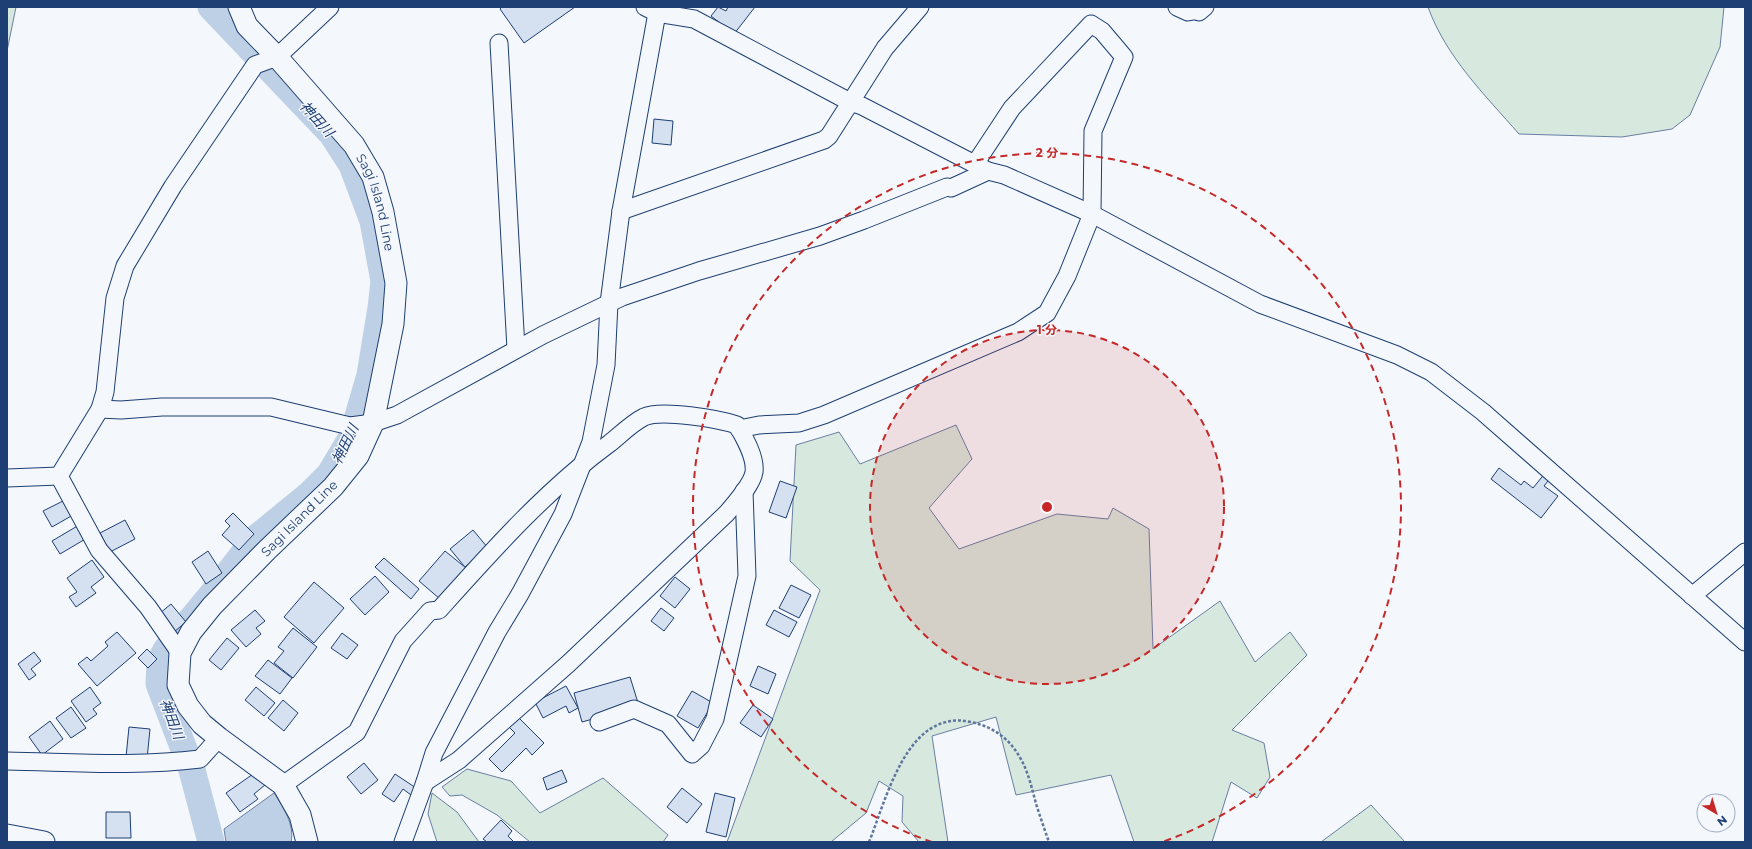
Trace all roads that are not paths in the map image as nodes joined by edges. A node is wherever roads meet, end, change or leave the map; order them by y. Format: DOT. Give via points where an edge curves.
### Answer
graph roads {
  1 [pos="239,7"];
  2 [pos="330,7"];
  3 [pos="920,7"];
  4 [pos="1177,7"];
  5 [pos="1205,7"];
  6 [pos="654,9"];
  7 [pos="499,43"];
  8 [pos="277,57"];
  9 [pos="850,102"];
  10 [pos="982,167"];
  11 [pos="621,211"];
  12 [pos="1092,214"];
  13 [pos="609,303"];
  14 [pos="516,349"];
  15 [pos="100,409"];
  16 [pos="373,423"];
  17 [pos="739,429"];
  18 [pos="584,462"];
  19 [pos="59,476"];
  20 [pos="7,478"];
  21 [pos="744,491"];
  22 [pos="1745,552"];
  23 [pos="1692,596"];
  24 [pos="1745,642"];
  25 [pos="180,653"];
  26 [pos="599,722"];
  27 [pos="219,738"];
  28 [pos="7,760"];
  29 [pos="425,782"];
  30 [pos="282,784"];
  31 [pos="7,835"];
  32 [pos="44,842"];
  33 [pos="307,842"];
  34 [pos="403,842"];
  1 -- 8 [label="main road, Sagi Island Line" via="247,26"];
  2 -- 8 [label="street"];
  3 -- 9 [label="street" via="885,48"];
  4 -- 5 [label="street" via="1188,12 1199,12"];
  6 -- 9 [label="street" via="694,19"];
  6 -- 11 [label="street"];
  7 -- 14 [label="street"];
  8 -- 15 [label="street" via="255,65 173,186 125,266 115,298 105,392"];
  8 -- 16 [label="main road, Sagi Island Line" via="354,145 373,177 383,212 396,282 393,324"];
  9 -- 10 [label="street"];
  9 -- 11 [label="street" via="824,140"];
  10 -- 12 [label="street"];
  10 -- 12 [label="street" via="1012,108 1091,24 1102,31 1124,58 1093,131"];
  10 -- 13 [label="street" via="951,188 947,187 864,220 820,236 699,271"];
  11 -- 13 [label="street"];
  12 -- 17 [label="street" via="1067,276 1047,313 1018,332 824,415 799,423"];
  12 -- 23 [label="street" via="1260,304 1397,355 1431,372 1495,422"];
  13 -- 14 [label="street"];
  13 -- 18 [label="street" via="606,365 591,442"];
  14 -- 16 [label="street" via="397,416"];
  15 -- 16 [label="street" via="271,407 350,426"];
  15 -- 19 [label="street"];
  16 -- 25 [label="main road, Sagi Island Line" via="358,456 333,487 212,606"];
  17 -- 18 [label="street" via="737,425 725,421 670,414 645,417"];
  17 -- 21 [label="street" via="749,447 754,472"];
  18 -- 29 [label="street" via="563,514 497,632 434,753"];
  18 -- 30 [label="street" via="511,531 439,610 430,611 403,641 357,732"];
  19 -- 20 [label="street"];
  19 -- 25 [label="street" via="99,550 148,607"];
  21 -- 26 [label="street" via="748,576 715,719 701,746 692,754 668,724 634,709"];
  21 -- 29 [label="street" via="727,513 568,664 459,760"];
  22 -- 23 [label="street"];
  23 -- 24 [label="street"];
  25 -- 27 [label="main road, Sagi Island Line" via="178,685 188,706 202,724"];
  27 -- 28 [label="street" via="200,759 178,762"];
  27 -- 30 [label="main road, Sagi Island Line"];
  29 -- 34 [label="street"];
  30 -- 33 [label="main road, Sagi Island Line" via="300,815"];
  31 -- 32 [label="main road"];
}
